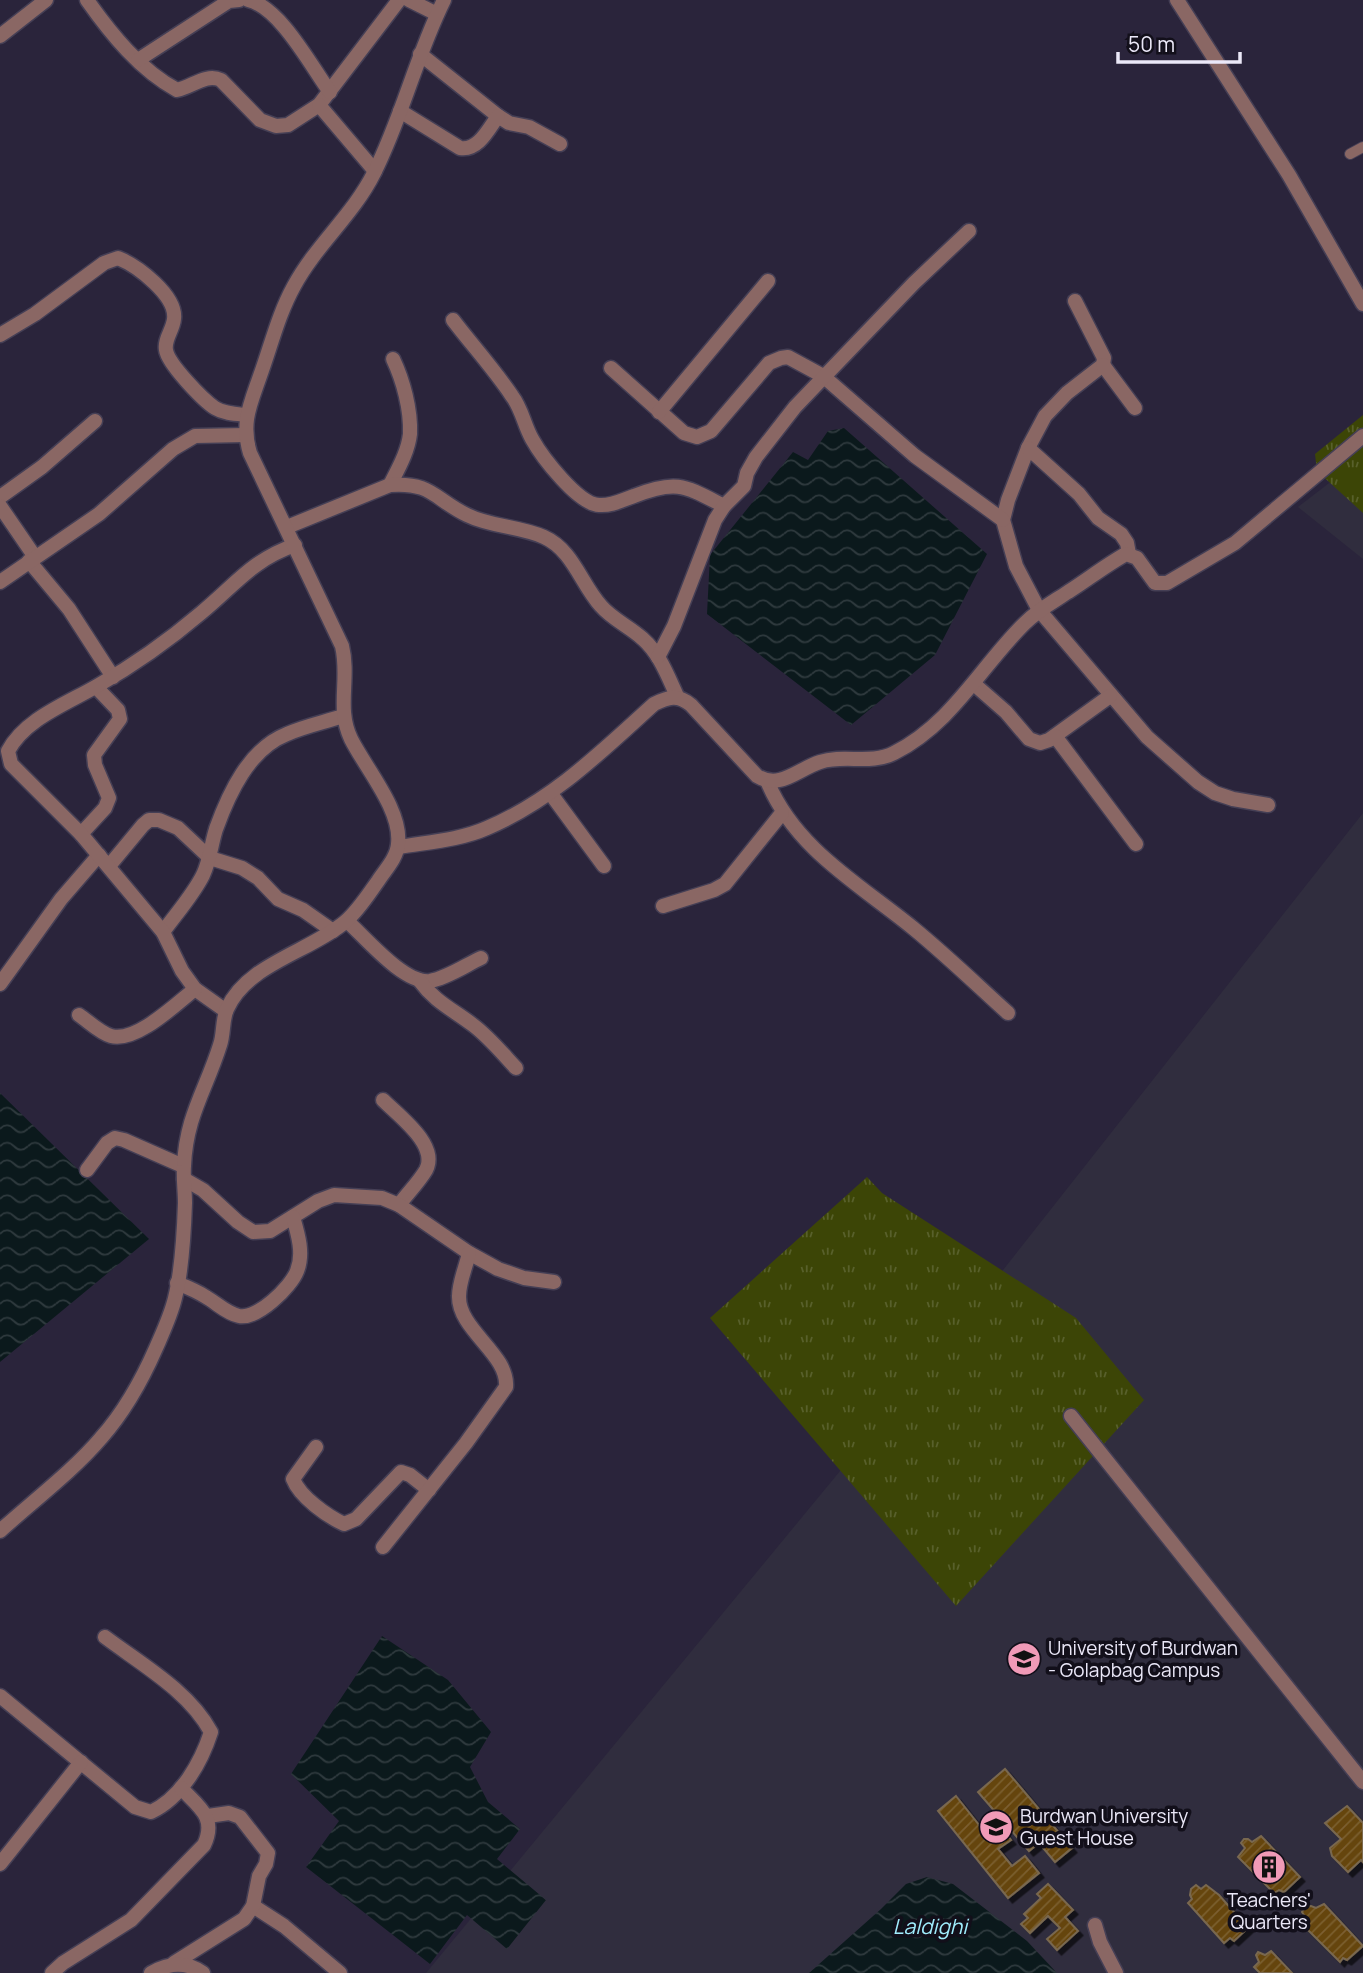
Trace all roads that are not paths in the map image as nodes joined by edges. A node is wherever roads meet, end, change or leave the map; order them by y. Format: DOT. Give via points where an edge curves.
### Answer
graph roads {
  1 [pos="46,0"];
  2 [pos="87,0"];
  3 [pos="239,0"];
  4 [pos="248,0"];
  5 [pos="399,0"];
  6 [pos="409,0"];
  7 [pos="444,0"];
  8 [pos="1177,0"];
  9 [pos="437,14"];
  10 [pos="0,37"];
  11 [pos="420,54"];
  12 [pos="138,60"];
  13 [pos="330,92"];
  14 [pos="319,105"];
  15 [pos="400,111"];
  16 [pos="498,116"];
  17 [pos="560,144"];
  18 [pos="1363,147"];
  19 [pos="1350,154"];
  20 [pos="375,171"];
  21 [pos="969,231"];
  22 [pos="768,281"];
  23 [pos="1075,301"];
  24 [pos="1363,304"];
  25 [pos="453,320"];
  26 [pos="0,335"];
  27 [pos="393,359"];
  28 [pos="1103,365"];
  29 [pos="611,368"];
  30 [pos="822,376"];
  31 [pos="1136,408"];
  32 [pos="659,412"];
  33 [pos="247,415"];
  34 [pos="95,421"];
  35 [pos="244,435"];
  36 [pos="1363,436"];
  37 [pos="1028,448"];
  38 [pos="390,485"];
  39 [pos="0,497"];
  40 [pos="0,506"];
  41 [pos="724,506"];
  42 [pos="1003,520"];
  43 [pos="287,527"];
  44 [pos="295,545"];
  45 [pos="1129,554"];
  46 [pos="32,559"];
  47 [pos="0,582"];
  48 [pos="1039,610"];
  49 [pos="658,657"];
  50 [pos="113,677"];
  51 [pos="974,684"];
  52 [pos="96,687"];
  53 [pos="1110,696"];
  54 [pos="678,698"];
  55 [pos="343,716"];
  56 [pos="1055,736"];
  57 [pos="768,783"];
  58 [pos="551,794"];
  59 [pos="1268,805"];
  60 [pos="782,813"];
  61 [pos="81,834"];
  62 [pos="1136,844"];
  63 [pos="399,847"];
  64 [pos="210,858"];
  65 [pos="104,861"];
  66 [pos="604,866"];
  67 [pos="663,906"];
  68 [pos="347,921"];
  69 [pos="333,931"];
  70 [pos="163,932"];
  71 [pos="481,958"];
  72 [pos="418,980"];
  73 [pos="0,984"];
  74 [pos="195,989"];
  75 [pos="226,1012"];
  76 [pos="1008,1013"];
  77 [pos="79,1015"];
  78 [pos="516,1068"];
  79 [pos="383,1100"];
  80 [pos="87,1170"];
  81 [pos="184,1172"];
  82 [pos="399,1205"];
  83 [pos="293,1217"];
  84 [pos="469,1253"];
  85 [pos="554,1282"];
  86 [pos="177,1283"];
  87 [pos="1071,1416"];
  88 [pos="317,1447"];
  89 [pos="429,1490"];
  90 [pos="0,1531"];
  91 [pos="383,1547"];
  92 [pos="105,1637"];
  93 [pos="0,1696"];
  94 [pos="81,1762"];
  95 [pos="1363,1782"];
  96 [pos="181,1788"];
  97 [pos="208,1816"];
  98 [pos="0,1864"];
  99 [pos="253,1906"];
  100 [pos="1095,1925"];
  101 [pos="174,1963"];
  102 [pos="52,1973"];
  103 [pos="151,1973"];
  104 [pos="203,1973"];
  105 [pos="340,1973"];
  106 [pos="1116,1973"];
  1 -- 10 [label="street"];
  2 -- 12 [label="street"];
  3 -- 12 [label="street" via="229,1"];
  4 -- 13 [label="street" via="279,21"];
  5 -- 13 [label="street"];
  6 -- 9 [label="street"];
  7 -- 9 [label="street"];
  8 -- 24 [label="street" via="1289,175"];
  9 -- 11 [label="street"];
  11 -- 15 [label="street"];
  11 -- 16 [label="street"];
  12 -- 14 [label="street" via="177,90 215,77 260,120 276,126 288,125"];
  13 -- 14 [label="street"];
  14 -- 20 [label="street"];
  15 -- 16 [label="street" via="469,150"];
  15 -- 20 [label="street"];
  16 -- 17 [label="street"];
  18 -- 19 [label="lane"];
  20 -- 33 [label="street" via="294,286"];
  21 -- 30 [label="street"];
  22 -- 32 [label="street"];
  23 -- 28 [label="street" via="1104,358"];
  25 -- 41 [label="street" via="520,408 532,440 578,496 595,505 610,505 671,485 688,487"];
  26 -- 33 [label="street" via="118,258 151,279 171,305 175,316 166,353 175,368 215,408"];
  27 -- 38 [label="street" via="401,376 410,433"];
  28 -- 31 [label="street"];
  28 -- 37 [label="street" via="1045,416"];
  29 -- 32 [label="street"];
  30 -- 32 [label="street" via="788,357 769,363 711,431 697,437 684,433"];
  30 -- 41 [label="street" via="756,457 744,486"];
  30 -- 42 [label="street" via="915,456"];
  33 -- 35 [label="street"];
  34 -- 39 [label="street"];
  35 -- 43 [label="street"];
  35 -- 46 [label="street" via="195,436 173,449 75,533"];
  36 -- 45 [label="street" via="1235,543 1167,583 1155,583"];
  37 -- 42 [label="street"];
  37 -- 45 [label="street" via="1079,494 1098,518 1121,534"];
  38 -- 43 [label="street"];
  38 -- 49 [label="street" via="425,487 474,518 543,536 571,560 603,609 645,641"];
  40 -- 46 [label="street"];
  41 -- 49 [label="street"];
  42 -- 48 [label="street" via="1016,566"];
  43 -- 44 [label="street"];
  44 -- 50 [label="street" via="257,563 158,649"];
  44 -- 55 [label="street" via="342,646 346,665"];
  45 -- 48 [label="street"];
  46 -- 47 [label="street"];
  46 -- 50 [label="street"];
  48 -- 51 [label="street"];
  48 -- 53 [label="street"];
  49 -- 54 [label="street"];
  50 -- 52 [label="street"];
  51 -- 56 [label="street" via="1029,738 1040,743"];
  51 -- 57 [label="street" via="949,713 892,754 825,760"];
  52 -- 61 [label="street" via="118,710 120,719 94,755 109,798"];
  52 -- 61 [label="street" via="43,716 14,740 8,751 11,764"];
  53 -- 56 [label="street"];
  53 -- 59 [label="street" via="1198,782 1233,799"];
  54 -- 57 [label="street" via="691,705"];
  54 -- 58 [label="street" via="654,704"];
  55 -- 63 [label="street" via="351,739 379,784 398,829"];
  55 -- 64 [label="street" via="267,744 227,800"];
  56 -- 62 [label="street"];
  57 -- 60 [label="street"];
  58 -- 63 [label="street" via="487,828"];
  58 -- 66 [label="street"];
  60 -- 67 [label="street" via="725,884"];
  60 -- 76 [label="street" via="818,852"];
  61 -- 65 [label="street"];
  63 -- 68 [label="street"];
  64 -- 65 [label="street" via="178,828 149,820"];
  64 -- 69 [label="street" via="242,868 278,899 303,909"];
  64 -- 70 [label="street" via="202,878"];
  65 -- 70 [label="street"];
  65 -- 73 [label="street" via="61,898"];
  68 -- 69 [label="street"];
  68 -- 72 [label="street" via="403,973"];
  69 -- 75 [label="street" via="260,973 234,997"];
  70 -- 74 [label="street"];
  71 -- 72 [label="street" via="433,981"];
  72 -- 78 [label="street" via="431,996 488,1038"];
  74 -- 75 [label="street"];
  74 -- 77 [label="street" via="124,1037 110,1036"];
  75 -- 81 [label="street" via="218,1052 188,1128"];
  79 -- 82 [label="street" via="425,1143 429,1154 427,1168"];
  80 -- 81 [label="street" via="115,1138"];
  81 -- 83 [label="street" via="253,1232 270,1231"];
  81 -- 86 [label="street"];
  82 -- 83 [label="street" via="382,1198 334,1195"];
  82 -- 84 [label="street"];
  83 -- 86 [label="street" via="299,1240 297,1271 254,1315 226,1312"];
  84 -- 85 [label="street" via="524,1278"];
  84 -- 89 [label="street" via="458,1298 461,1309 503,1367 506,1387"];
  86 -- 90 [label="street" via="163,1332 126,1406 100,1439"];
  87 -- 95 [label="street"];
  88 -- 89 [label="street" via="293,1479 296,1488 344,1524 356,1519 401,1472"];
  89 -- 91 [label="street"];
  92 -- 96 [label="street" via="164,1681 201,1715 211,1732"];
  93 -- 94 [label="street"];
  94 -- 96 [label="street" via="135,1807 151,1812 166,1805"];
  94 -- 98 [label="street"];
  96 -- 97 [label="street"];
  97 -- 99 [label="street" via="229,1813 240,1817 268,1853"];
  97 -- 102 [label="street" via="204,1844 144,1908"];
  99 -- 101 [label="street" via="244,1919"];
  99 -- 105 [label="street"];
  100 -- 106 [label="street"];
  101 -- 103 [label="street"];
  101 -- 104 [label="street"];
}
